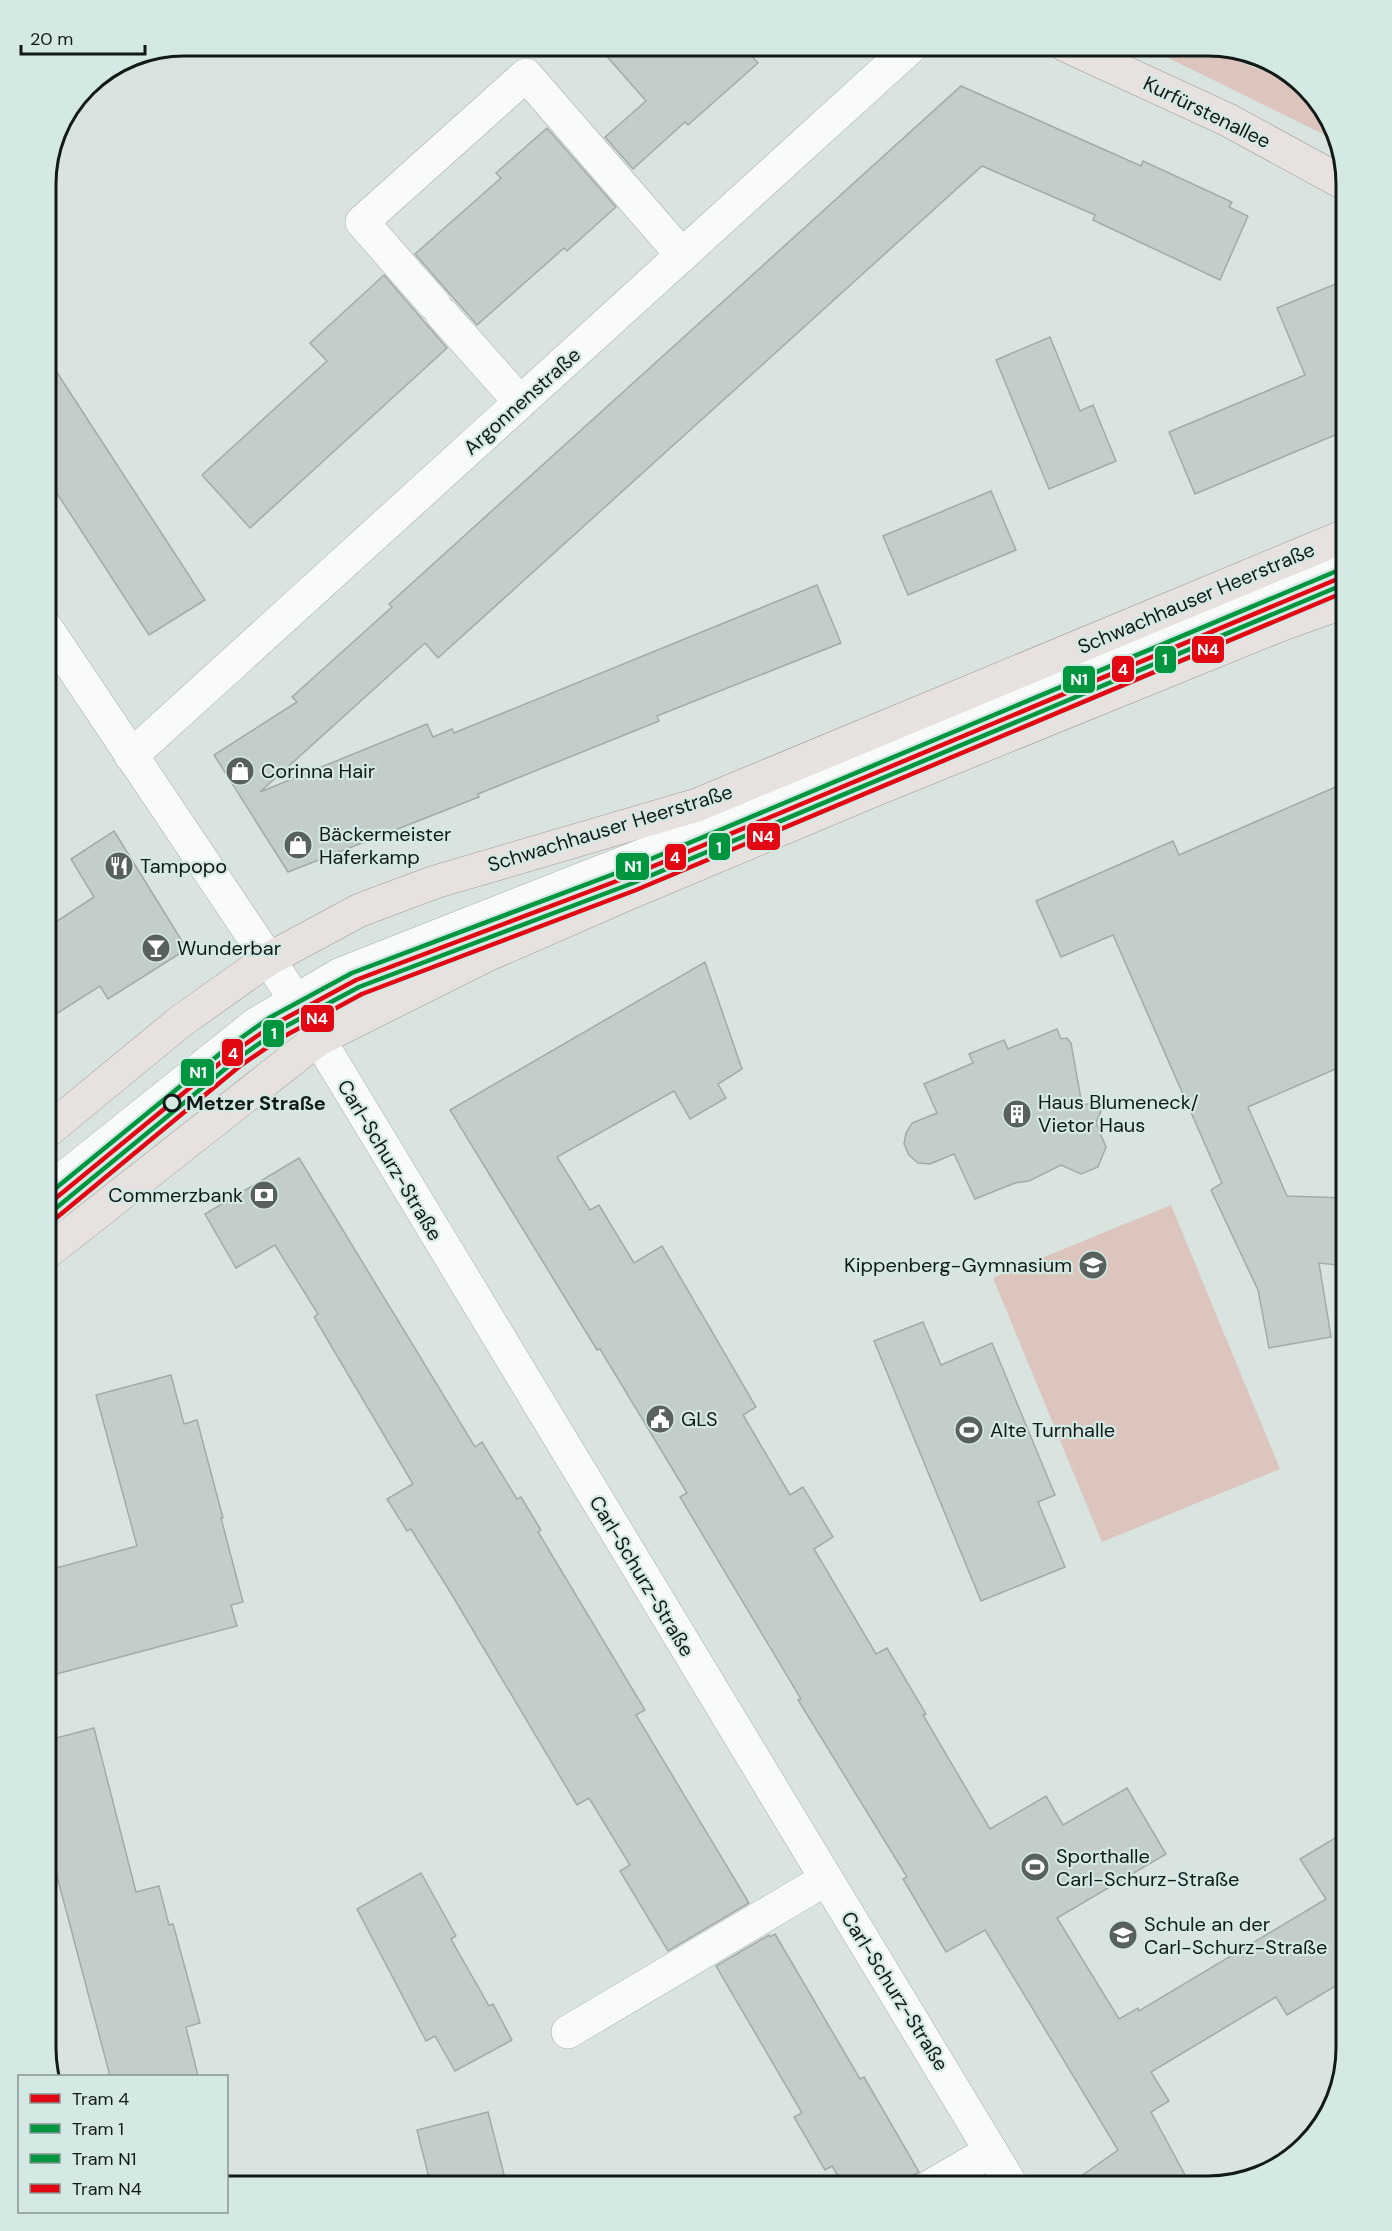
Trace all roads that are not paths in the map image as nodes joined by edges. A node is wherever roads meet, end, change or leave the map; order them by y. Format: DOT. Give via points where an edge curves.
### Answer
graph roads {
  1 [pos="901,56"];
  2 [pos="1089,56"];
  3 [pos="1336,179"];
  4 [pos="682,255"];
  5 [pos="520,402"];
  6 [pos="1336,540"];
  7 [pos="1336,570"];
  8 [pos="1336,605"];
  9 [pos="56,643"];
  10 [pos="131,756"];
  11 [pos="267,960"];
  12 [pos="294,1000"];
  13 [pos="317,1040"];
  14 [pos="56,1124"];
  15 [pos="56,1184"];
  16 [pos="56,1245"];
  17 [pos="826,1879"];
  18 [pos="568,2032"];
  19 [pos="991,2151"];
  20 [pos="949,2176"];
  21 [pos="1006,2176"];
  1 -- 4 [label="street, Argonnenstraße"];
  2 -- 3 [label="main road, Kurfürstenallee" via="1228,120"];
  4 -- 5 [label="street, Argonnenstraße"];
  4 -- 5 [label="street" via="526,75 362,222"];
  5 -- 10 [label="street, Argonnenstraße"];
  6 -- 11 [label="main road, Schwachhauser Heerstraße" via="697,805 435,882 360,910"];
  7 -- 12 [label="street" via="725,823 341,974"];
  8 -- 13 [label="main road" via="885,785 627,894 485,956"];
  9 -- 10 [label="street"];
  10 -- 11 [label="street"];
  11 -- 12 [label="street"];
  11 -- 14 [label="main road, Schwachhauser Heerstraße" via="181,1021"];
  12 -- 13 [label="street, Carl-Schurz-Straße"];
  12 -- 15 [label="street" via="211,1058"];
  13 -- 16 [label="main road"];
  13 -- 17 [label="street, Carl-Schurz-Straße"];
  17 -- 18 [label="street"];
  17 -- 19 [label="street, Carl-Schurz-Straße"];
  19 -- 20 [label="street"];
  19 -- 21 [label="street, Carl-Schurz-Straße"];
}
